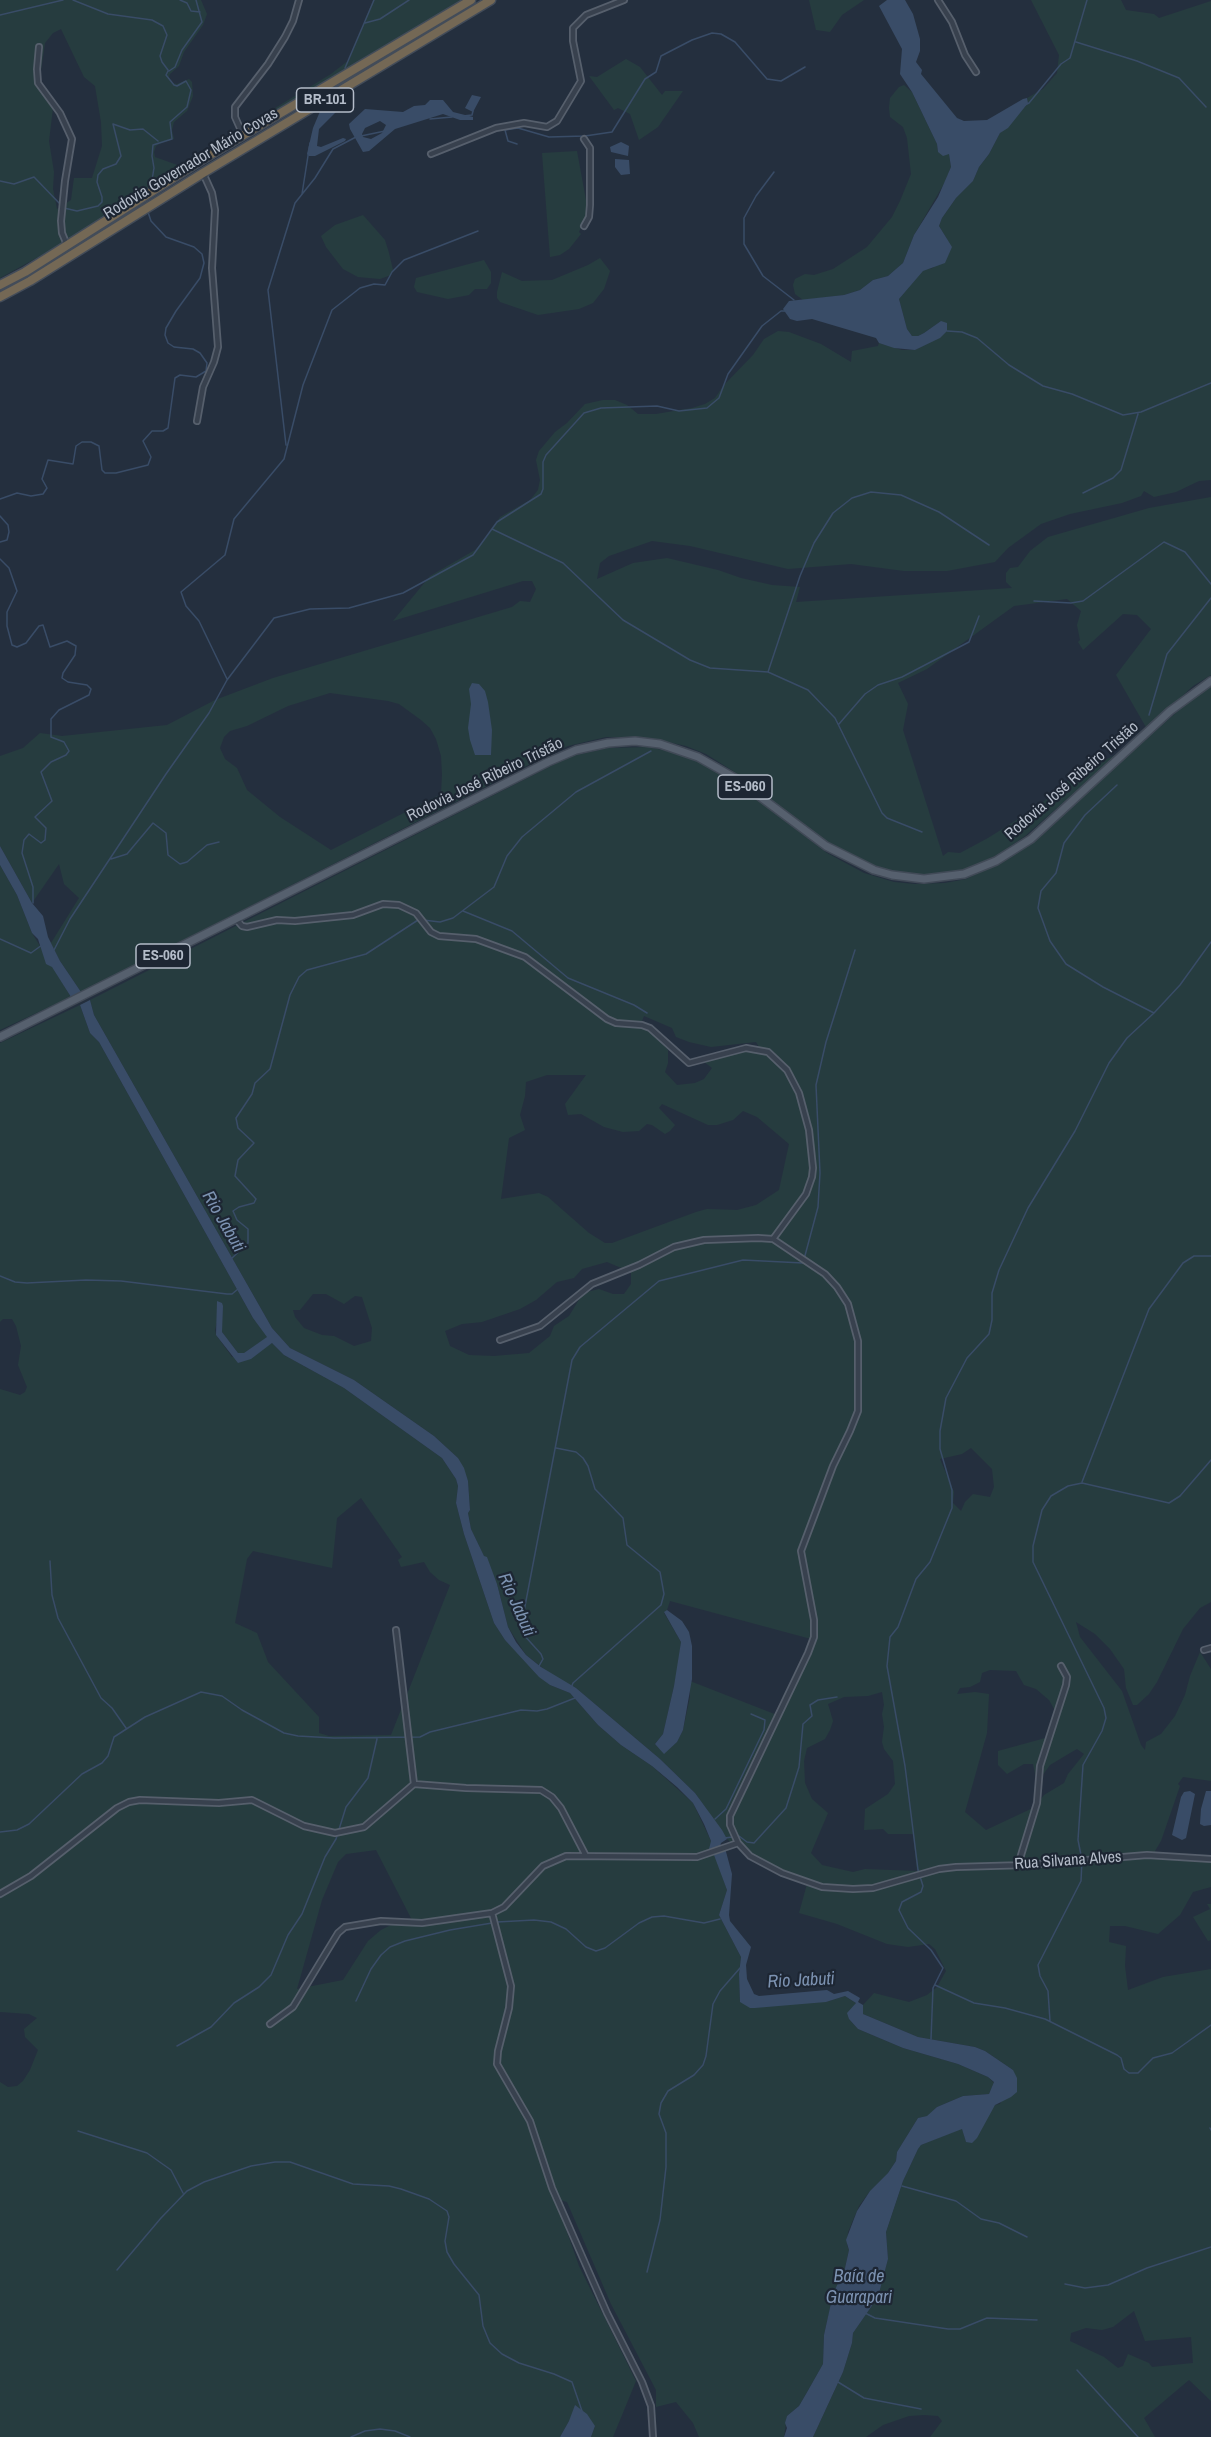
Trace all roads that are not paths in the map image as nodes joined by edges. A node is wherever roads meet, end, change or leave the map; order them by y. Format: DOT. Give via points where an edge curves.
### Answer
graph roads {
  1 [pos="299,0"];
  2 [pos="471,0"];
  3 [pos="491,0"];
  4 [pos="623,0"];
  5 [pos="938,0"];
  6 [pos="39,47"];
  7 [pos="976,72"];
  8 [pos="243,136"];
  9 [pos="584,138"];
  10 [pos="431,154"];
  11 [pos="202,173"];
  12 [pos="584,226"];
  13 [pos="68,245"];
  14 [pos="0,285"];
  15 [pos="0,297"];
  16 [pos="197,421"];
  17 [pos="1211,681"];
  18 [pos="236,919"];
  19 [pos="0,1037"];
  20 [pos="773,1239"];
  21 [pos="500,1340"];
  22 [pos="396,1630"];
  23 [pos="1211,1648"];
  24 [pos="1204,1650"];
  25 [pos="1061,1666"];
  26 [pos="414,1784"];
  27 [pos="738,1843"];
  28 [pos="586,1856"];
  29 [pos="1211,1859"];
  30 [pos="1018,1865"];
  31 [pos="0,1894"];
  32 [pos="492,1912"];
  33 [pos="270,2024"];
  34 [pos="653,2437"];
  1 -- 8 [label="street" via="285,37 235,107"];
  2 -- 8 [label="highway, Rodovia Governador Mário Covas / BR-101"];
  3 -- 11 [label="highway, Rodovia Governador Mário Covas / BR-101"];
  4 -- 10 [label="street" via="586,15 573,28 580,81 557,122 547,127 524,123 496,128"];
  5 -- 7 [label="street"];
  6 -- 13 [label="street" via="38,83 72,139 62,221"];
  8 -- 13 [label="highway, Rodovia Governador Mário Covas / BR-101"];
  9 -- 12 [label="street" via="590,148 590,205"];
  11 -- 15 [label="highway, Rodovia Governador Mário Covas / BR-101"];
  11 -- 16 [label="street" via="214,204 212,268 218,347 203,387"];
  13 -- 14 [label="highway, Rodovia Governador Mário Covas / BR-101"];
  17 -- 18 [label="main road, Rodovia José Ribeiro Tristão / ES-060" via="1170,711 1031,839 996,861 964,874 924,879 865,867 812,837 707,761 676,748 635,741 585,748 548,762"];
  18 -- 19 [label="main road, Rodovia José Ribeiro Tristão / ES-060"];
  18 -- 20 [label="street" via="246,927 274,920 353,915 383,904 399,905 416,913 439,936 476,939 525,957 607,1019 650,1028 689,1063 746,1048 768,1052 787,1070 799,1093 809,1130 813,1168 806,1194"];
  20 -- 21 [label="street" via="704,1240 674,1247 592,1284 540,1326"];
  20 -- 27 [label="street" via="825,1274 848,1304 858,1341 858,1411 802,1546 813,1640 730,1816"];
  22 -- 26 [label="street"];
  23 -- 24 [label="street"];
  25 -- 30 [label="street" via="1067,1677 1066,1685 1040,1766 1037,1803"];
  26 -- 28 [label="street" via="543,1790 561,1808"];
  26 -- 31 [label="street" via="364,1827 335,1833 304,1826 252,1800 129,1802 31,1876"];
  27 -- 28 [label="street" via="698,1857"];
  27 -- 30 [label="street, Rua Silvana Alves" via="750,1856 774,1870 822,1887 873,1888 956,1867"];
  28 -- 32 [label="street" via="566,1856 548,1863 504,1907"];
  29 -- 30 [label="street, Rua Silvana Alves" via="1147,1855"];
  32 -- 33 [label="street" via="422,1923 381,1921 345,1927 293,2007"];
  32 -- 34 [label="street" via="512,1986 497,2064 530,2121 552,2187 642,2382 651,2406"];
}
